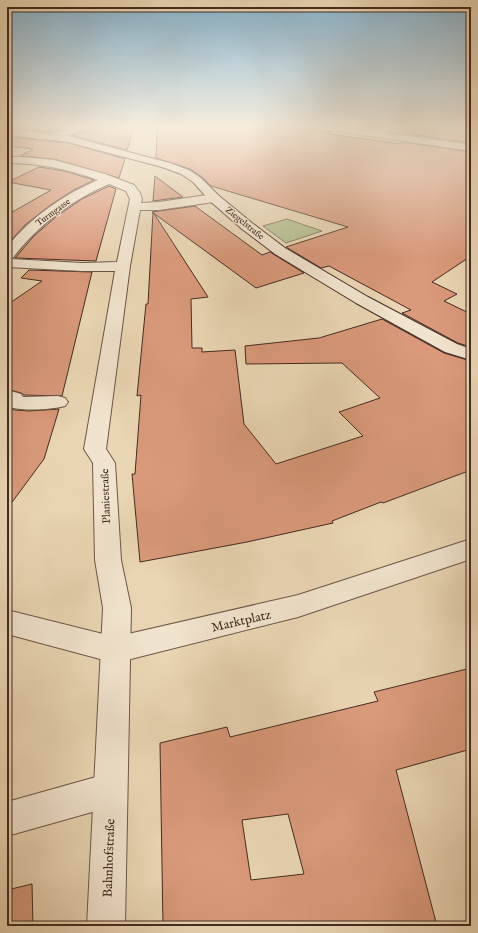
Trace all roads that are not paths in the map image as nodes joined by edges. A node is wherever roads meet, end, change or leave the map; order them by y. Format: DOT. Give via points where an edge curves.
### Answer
graph roads {
  1 [pos="80,171"];
  2 [pos="181,171"];
  3 [pos="108,180"];
  4 [pos="214,198"];
  5 [pos="134,208"];
  6 [pos="7,256"];
  7 [pos="7,263"];
  8 [pos="123,266"];
  9 [pos="471,355"];
  10 [pos="58,402"];
  11 [pos="10,404"];
  12 [pos="471,549"];
  13 [pos="7,622"];
  14 [pos="115,650"];
  15 [pos="110,790"];
  16 [pos="7,819"];
  17 [pos="106,926"];
  1 -- 3 [label="street, Planiestraße"];
  2 -- 4 [label="street, Ziegelstraße" via="197,180"];
  3 -- 5 [label="street, Planiestraße" via="130,188 136,199"];
  3 -- 6 [label="street, Turmgasse" via="81,192 46,217 19,239"];
  4 -- 5 [label="street"];
  4 -- 9 [label="street, Ziegelstraße" via="280,251 451,348"];
  5 -- 8 [label="street, Planiestraße"];
  7 -- 8 [label="street" via="82,267"];
  8 -- 14 [label="street, Planiestraße" via="94,449 104,463 108,560 117,608"];
  10 -- 11 [label="street"];
  12 -- 14 [label="street, Marktplatz" via="298,606"];
  13 -- 14 [label="street, Marktplatz"];
  14 -- 15 [label="street, Planiestraße"];
  15 -- 16 [label="street"];
  15 -- 17 [label="street, Bahnhofstraße"];
}
